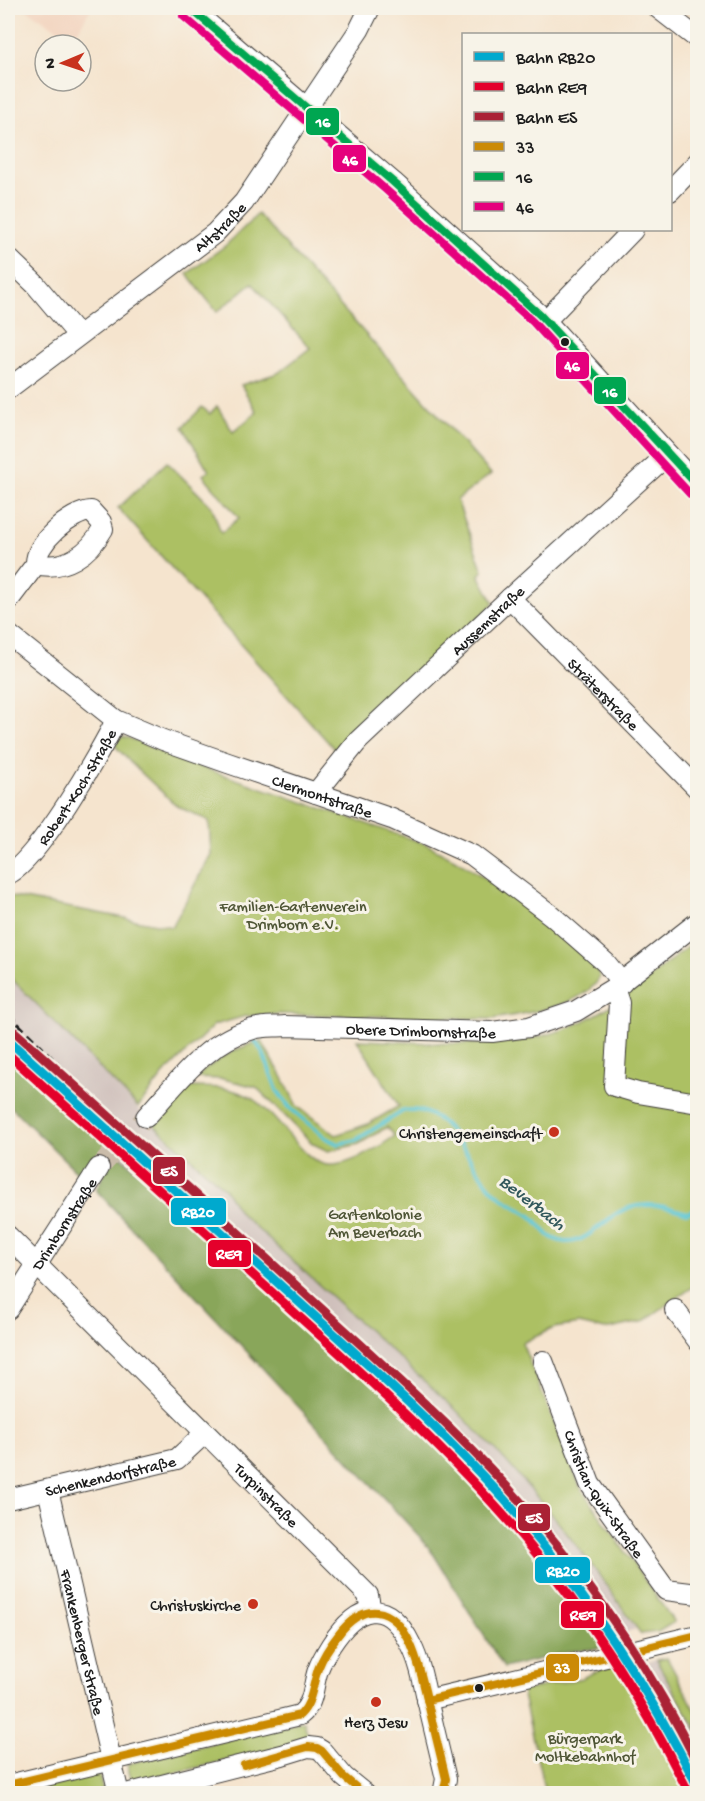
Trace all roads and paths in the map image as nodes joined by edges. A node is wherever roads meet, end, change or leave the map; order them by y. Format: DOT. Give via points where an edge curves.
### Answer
graph roads {
  1 [pos="190,8"];
  2 [pos="370,8"];
  3 [pos="658,8"];
  4 [pos="698,39"];
  5 [pos="306,108"];
  6 [pos="695,169"];
  7 [pos="672,189"];
  8 [pos="632,231"];
  9 [pos="8,258"];
  10 [pos="546,320"];
  11 [pos="78,335"];
  12 [pos="8,389"];
  13 [pos="667,455"];
  14 [pos="698,487"];
  15 [pos="36,564"];
  16 [pos="510,598"];
  17 [pos="8,601"];
  18 [pos="8,634"];
  19 [pos="117,720"];
  20 [pos="698,789"];
  21 [pos="316,793"];
  22 [pos="8,874"];
  23 [pos="698,922"];
  24 [pos="618,985"];
  25 [pos="698,1103"];
  26 [pos="146,1117"];
  27 [pos="99,1168"];
  28 [pos="8,1236"];
  29 [pos="36,1264"];
  30 [pos="8,1309"];
  31 [pos="675,1310"];
  32 [pos="698,1341"];
  33 [pos="543,1361"];
  34 [pos="205,1433"];
  35 [pos="48,1490"];
  36 [pos="8,1499"];
  37 [pos="698,1594"];
  38 [pos="371,1611"];
  39 [pos="698,1635"];
  40 [pos="427,1700"];
  41 [pos="111,1760"];
  42 [pos="8,1785"];
  43 [pos="118,1794"];
  44 [pos="126,1794"];
  45 [pos="365,1794"];
  46 [pos="443,1794"];
  1 -- 5 [label="street"];
  2 -- 5 [label="street, Altstraße"];
  3 -- 4 [label="street"];
  5 -- 10 [label="street"];
  5 -- 11 [label="street, Altstraße" via="244,202 215,233"];
  6 -- 7 [label="street"];
  8 -- 10 [label="street"];
  9 -- 11 [label="street"];
  10 -- 13 [label="street"];
  11 -- 12 [label="street, Altstraße"];
  13 -- 14 [label="street"];
  13 -- 16 [label="street, Aussemstraße"];
  15 -- 17 [label="street"];
  16 -- 20 [label="street, Sträterstraße"];
  16 -- 21 [label="street, Aussemstraße" via="358,741"];
  18 -- 19 [label="street, Clermontstraße"];
  19 -- 21 [label="street, Clermontstraße"];
  19 -- 22 [label="street, Robert-Koch-Straße" via="34,852"];
  21 -- 24 [label="street, Clermontstraße" via="392,819 472,855 606,963"];
  23 -- 24 [label="street, Obere Drimbornstraße"];
  24 -- 25 [label="street" via="614,1086"];
  24 -- 26 [label="street, Obere Drimbornstraße" via="553,1021 492,1032 253,1028 221,1041 207,1052"];
  27 -- 29 [label="street, Drimbornstraße"];
  28 -- 29 [label="street, Turpinstraße"];
  29 -- 30 [label="street, Drimbornstraße"];
  29 -- 34 [label="street, Turpinstraße"];
  31 -- 32 [label="street"];
  33 -- 37 [label="street, Christian-Quix-Straße" via="590,1484 666,1590"];
  34 -- 35 [label="street, Schenkendorfstraße" via="177,1459"];
  34 -- 38 [label="street, Turpinstraße" via="368,1595"];
  35 -- 36 [label="street, Schenkendorfstraße"];
  35 -- 41 [label="street, Frankenberger Straße"];
  38 -- 40 [label="street" via="382,1611 394,1619 405,1634 417,1658"];
  38 -- 41 [label="street" via="347,1624 331,1644 318,1670 312,1700 300,1716"];
  39 -- 40 [label="street"];
  40 -- 46 [label="street" via="446,1779"];
  41 -- 42 [label="street"];
  41 -- 43 [label="street, Frankenberger Straße"];
  44 -- 45 [label="street" via="308,1747 322,1751"];
}
